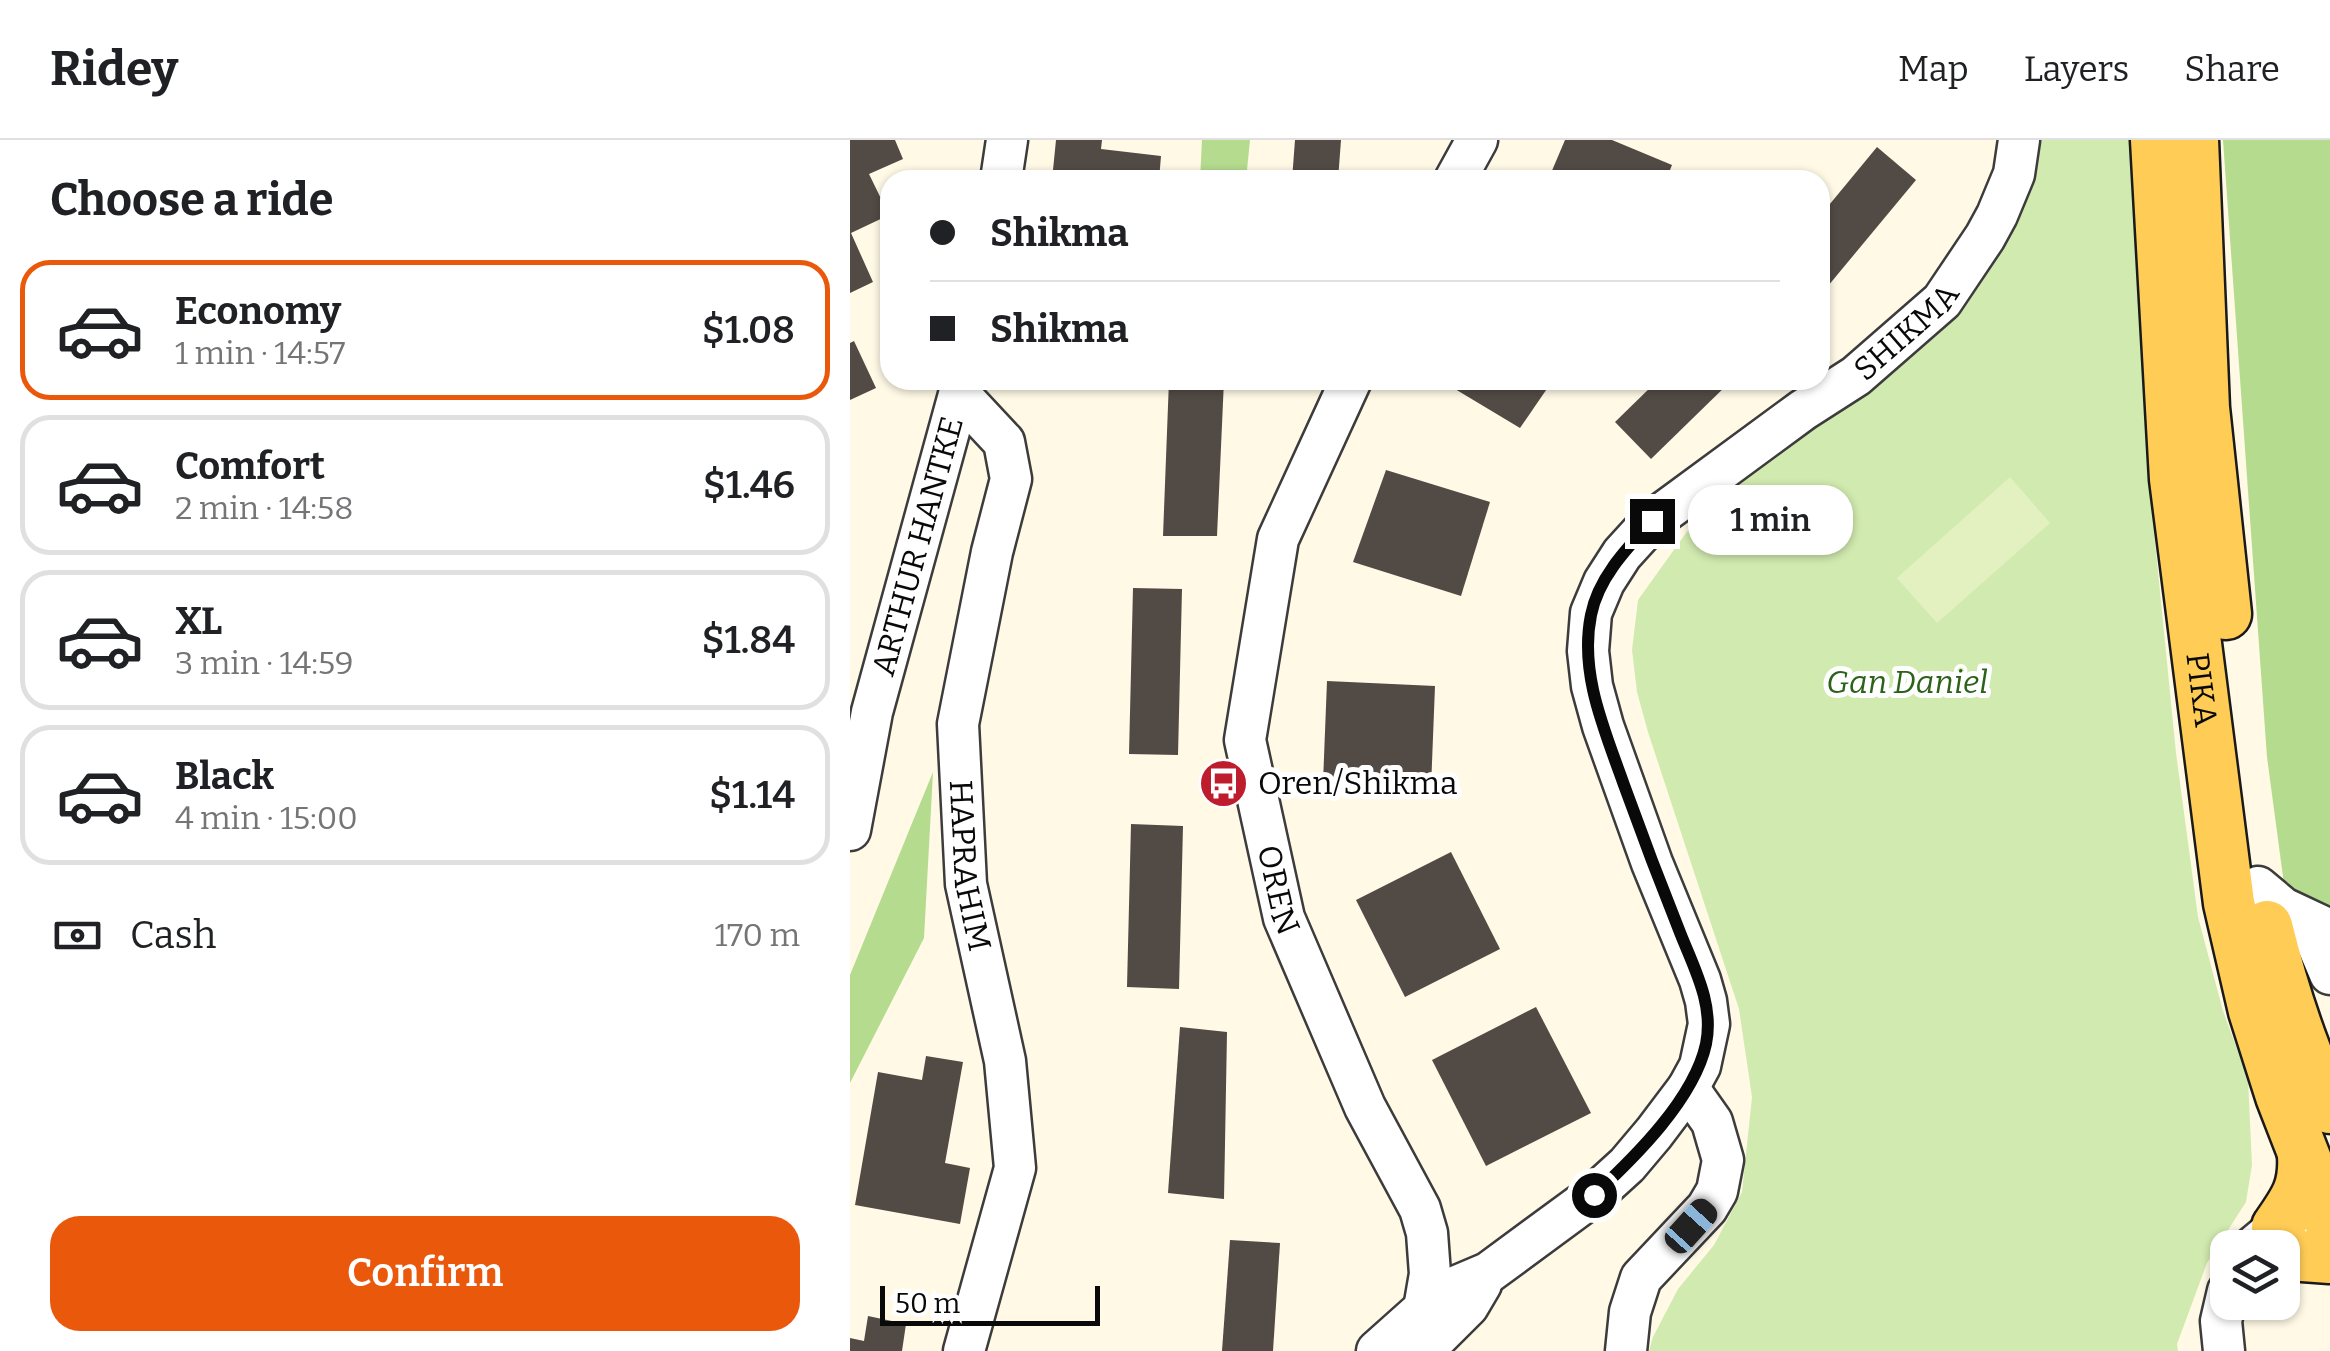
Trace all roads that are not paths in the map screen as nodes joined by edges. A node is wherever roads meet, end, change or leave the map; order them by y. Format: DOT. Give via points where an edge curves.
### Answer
graph roads {
  1 [pos="1007,140"];
  2 [pos="1477,140"];
  3 [pos="1997,140"];
  4 [pos="2019,140"];
  5 [pos="2156,140"];
  6 [pos="2192,140"];
  7 [pos="1002,170"];
  8 [pos="1460,170"];
  9 [pos="1997,215"];
  10 [pos="960,390"];
  11 [pos="963,390"];
  12 [pos="1346,390"];
  13 [pos="850,830"];
  14 [pos="2258,887"];
  15 [pos="2319,925"];
  16 [pos="2330,974"];
  17 [pos="1688,1088"];
  18 [pos="2330,1108"];
  19 [pos="1420,1209"];
  20 [pos="2305,1234"];
  21 [pos="1488,1272"];
  22 [pos="1424,1309"];
  23 [pos="2221,1320"];
  24 [pos="2243,1320"];
  25 [pos="964,1351"];
  26 [pos="1377,1351"];
  27 [pos="1423,1351"];
  28 [pos="1626,1351"];
  29 [pos="2224,1351"];
  30 [pos="2244,1351"];
  1 -- 7 [label="street"];
  2 -- 8 [label="street"];
  3 -- 9 [label="street"];
  4 -- 9 [label="street, SHIKMA"];
  5 -- 20 [label="main road, PIKA" via="2175,478 2230,904 2254,1011 2303,1155 2302,1185 2290,1208"];
  6 -- 14 [label="main road, PIKA" via="2204,408"];
  9 -- 17 [label="street, SHIKMA" via="1942,300 1856,376 1652,521 1622,554 1591,613 1588,651 1603,726 1706,1001 1706,1045"];
  10 -- 13 [label="street, ARTHUR HANTKE" via="872,712"];
  11 -- 25 [label="street, HAPRAHIM" via="1004,442 1011,479 958,724 966,884 1006,1060 1014,1168"];
  12 -- 19 [label="street, OREN" via="1278,539 1245,740 1284,918 1365,1107"];
  14 -- 15 [label="street"];
  14 -- 18 [label="main road, PIKA" via="2278,970"];
  15 -- 16 [label="street"];
  17 -- 21 [label="street, SHIKMA" via="1627,1165"];
  17 -- 28 [label="street" via="1712,1122 1724,1160 1717,1191 1642,1278"];
  19 -- 21 [label="street, OREN" via="1462,1255"];
  19 -- 22 [label="street, OREN" via="1430,1274"];
  21 -- 22 [label="street"];
  21 -- 27 [label="street" via="1468,1306"];
  22 -- 26 [label="street"];
  23 -- 29 [label="street"];
  24 -- 30 [label="street"];
}
